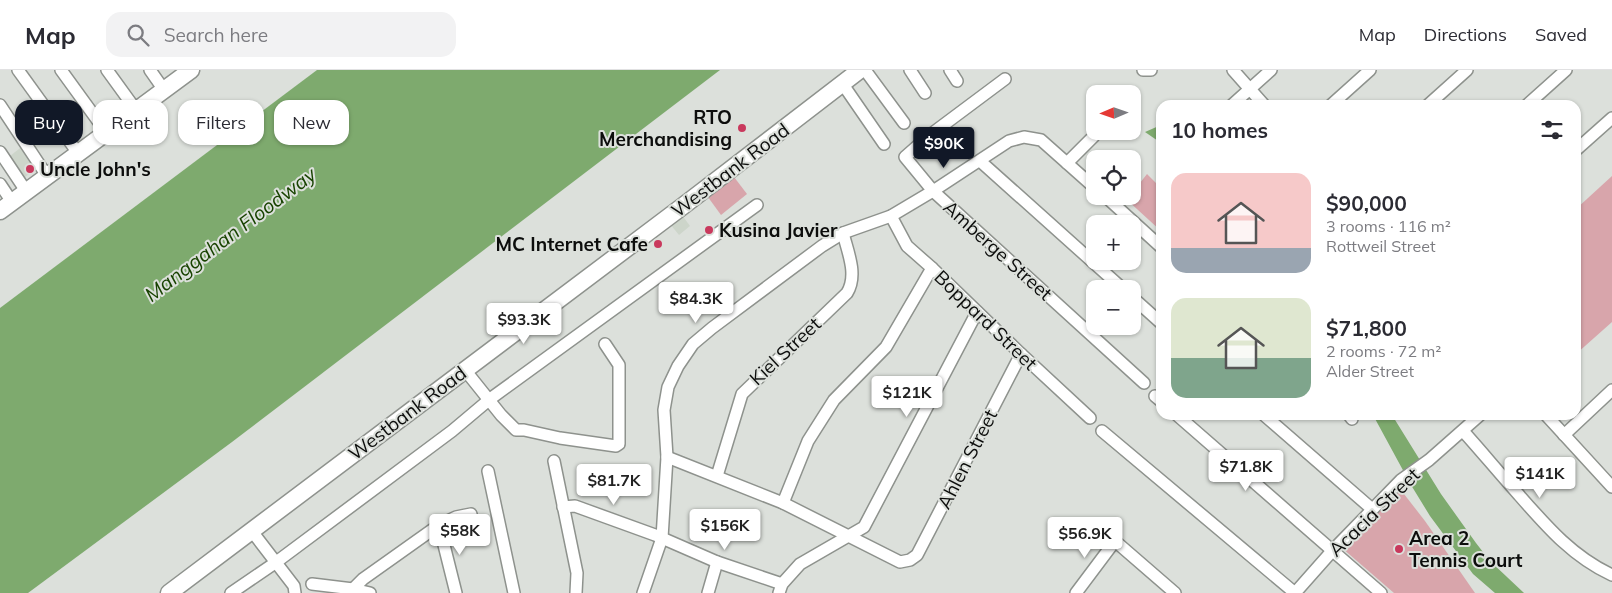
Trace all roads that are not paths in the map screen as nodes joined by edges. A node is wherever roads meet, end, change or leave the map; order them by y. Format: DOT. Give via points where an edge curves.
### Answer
graph roads {
  1 [pos="18,70"];
  2 [pos="61,70"];
  3 [pos="106,70"];
  4 [pos="150,70"];
  5 [pos="191,70"];
  6 [pos="860,70"];
  7 [pos="865,70"];
  8 [pos="910,70"];
  9 [pos="950,70"];
  10 [pos="1143,70"];
  11 [pos="1151,70"];
  12 [pos="1233,70"];
  13 [pos="1271,70"];
  14 [pos="1370,70"];
  15 [pos="1467,70"];
  16 [pos="1566,70"];
  17 [pos="1004,79"];
  18 [pos="958,82"];
  19 [pos="842,83"];
  20 [pos="1250,89"];
  21 [pos="164,90"];
  22 [pos="926,93"];
  23 [pos="128,100"];
  24 [pos="150,100"];
  25 [pos="1238,100"];
  26 [pos="1260,100"];
  27 [pos="1337,100"];
  28 [pos="1434,100"];
  29 [pos="1533,100"];
  30 [pos="0,105"];
  31 [pos="93,114"];
  32 [pos="1612,118"];
  33 [pos="904,123"];
  34 [pos="1090,140"];
  35 [pos="93,142"];
  36 [pos="884,144"];
  37 [pos="1581,146"];
  38 [pos="0,152"];
  39 [pos="78,153"];
  40 [pos="980,161"];
  41 [pos="1068,163"];
  42 [pos="5,169"];
  43 [pos="47,176"];
  44 [pos="1086,180"];
  45 [pos="0,184"];
  46 [pos="934,191"];
  47 [pos="26,192"];
  48 [pos="757,205"];
  49 [pos="1115,205"];
  50 [pos="6,206"];
  51 [pos="891,216"];
  52 [pos="843,234"];
  53 [pos="1156,242"];
  54 [pos="932,268"];
  55 [pos="1113,280"];
  56 [pos="1141,305"];
  57 [pos="977,312"];
  58 [pos="1156,319"];
  59 [pos="605,344"];
  60 [pos="1021,354"];
  61 [pos="465,370"];
  62 [pos="1144,383"];
  63 [pos="1612,390"];
  64 [pos="490,399"];
  65 [pos="1090,418"];
  66 [pos="1581,419"];
  67 [pos="1183,420"];
  68 [pos="1270,420"];
  69 [pos="1475,420"];
  70 [pos="1550,420"];
  71 [pos="1580,420"];
  72 [pos="1102,431"];
  73 [pos="1463,431"];
  74 [pos="1564,435"];
  75 [pos="667,457"];
  76 [pos="554,461"];
  77 [pos="488,471"];
  78 [pos="717,476"];
  79 [pos="1612,487"];
  80 [pos="783,503"];
  81 [pos="563,507"];
  82 [pos="1372,509"];
  83 [pos="471,514"];
  84 [pos="439,525"];
  85 [pos="250,530"];
  86 [pos="848,536"];
  87 [pos="662,538"];
  88 [pos="1333,550"];
  89 [pos="717,562"];
  90 [pos="275,563"];
  91 [pos="1612,576"];
  92 [pos="312,584"];
  93 [pos="781,588"];
  94 [pos="353,589"];
  95 [pos="1081,591"];
  96 [pos="168,593"];
  97 [pos="231,593"];
  98 [pos="295,593"];
  99 [pos="370,593"];
  100 [pos="456,593"];
  101 [pos="514,593"];
  102 [pos="576,593"];
  103 [pos="643,593"];
  104 [pos="708,593"];
  105 [pos="1175,593"];
  106 [pos="1295,593"];
  107 [pos="1381,593"];
  1 -- 39 [label="street"];
  2 -- 31 [label="street"];
  3 -- 23 [label="street"];
  4 -- 21 [label="street"];
  5 -- 21 [label="street"];
  6 -- 19 [label="street, Westbank Road"];
  7 -- 33 [label="street"];
  8 -- 22 [label="street"];
  9 -- 18 [label="street"];
  10 -- 11 [label="street"];
  12 -- 20 [label="street"];
  13 -- 20 [label="street"];
  14 -- 27 [label="street"];
  15 -- 28 [label="street"];
  16 -- 29 [label="street"];
  17 -- 46 [label="street, Amberge Street" via="905,156"];
  19 -- 36 [label="street"];
  19 -- 61 [label="street, Westbank Road"];
  20 -- 25 [label="street"];
  20 -- 26 [label="street"];
  21 -- 24 [label="street"];
  30 -- 43 [label="street"];
  32 -- 37 [label="street"];
  34 -- 41 [label="street"];
  35 -- 39 [label="street"];
  38 -- 42 [label="street"];
  39 -- 43 [label="street"];
  40 -- 41 [label="street" via="1009,141 1024,137 1041,140"];
  40 -- 46 [label="street"];
  40 -- 55 [label="street"];
  41 -- 44 [label="street"];
  42 -- 47 [label="street"];
  43 -- 47 [label="street"];
  45 -- 50 [label="street"];
  46 -- 51 [label="street"];
  46 -- 62 [label="street, Amberge Street"];
  47 -- 50 [label="street"];
  48 -- 64 [label="street"];
  49 -- 53 [label="street"];
  51 -- 52 [label="street"];
  51 -- 54 [label="street, Boppard Street" via="904,243"];
  52 -- 75 [label="street" via="693,344 668,388 664,410"];
  52 -- 78 [label="street, Kiel Street" via="853,276 852,285 745,389"];
  54 -- 57 [label="street, Boppard Street"];
  54 -- 80 [label="street" via="886,347 834,400 808,441"];
  56 -- 58 [label="street"];
  57 -- 60 [label="street, Boppard Street"];
  57 -- 86 [label="street" via="864,527"];
  59 -- 64 [label="street" via="619,365 619,444 612,447 516,430"];
  60 -- 65 [label="street, Boppard Street"];
  60 -- 86 [label="street, Ahlen Street" via="917,555 900,562"];
  61 -- 64 [label="street"];
  61 -- 85 [label="street, Westbank Road"];
  63 -- 66 [label="street"];
  64 -- 90 [label="street"];
  67 -- 88 [label="street"];
  68 -- 82 [label="street"];
  69 -- 73 [label="street, Acacia Street"];
  70 -- 74 [label="street"];
  71 -- 74 [label="street"];
  72 -- 106 [label="street"];
  73 -- 82 [label="street, Acacia Street" via="1401,480"];
  73 -- 91 [label="street" via="1549,530 1580,556"];
  74 -- 79 [label="street"];
  75 -- 78 [label="street"];
  75 -- 87 [label="street"];
  76 -- 81 [label="street"];
  77 -- 101 [label="street"];
  78 -- 80 [label="street"];
  80 -- 86 [label="street"];
  81 -- 87 [label="street" via="575,506"];
  81 -- 102 [label="street" via="577,573"];
  82 -- 88 [label="street, Acacia Street"];
  83 -- 84 [label="street"];
  84 -- 94 [label="street"];
  84 -- 100 [label="street"];
  85 -- 90 [label="street"];
  85 -- 96 [label="street, Westbank Road"];
  86 -- 93 [label="street" via="800,564"];
  87 -- 89 [label="street"];
  87 -- 103 [label="street"];
  88 -- 106 [label="street, Acacia Street"];
  88 -- 107 [label="street"];
  89 -- 93 [label="street"];
  89 -- 104 [label="street"];
  90 -- 97 [label="street"];
  90 -- 98 [label="street" via="294,586"];
  92 -- 94 [label="street"];
  94 -- 99 [label="street"];
  95 -- 105 [label="street" via="1115,541"];
}
